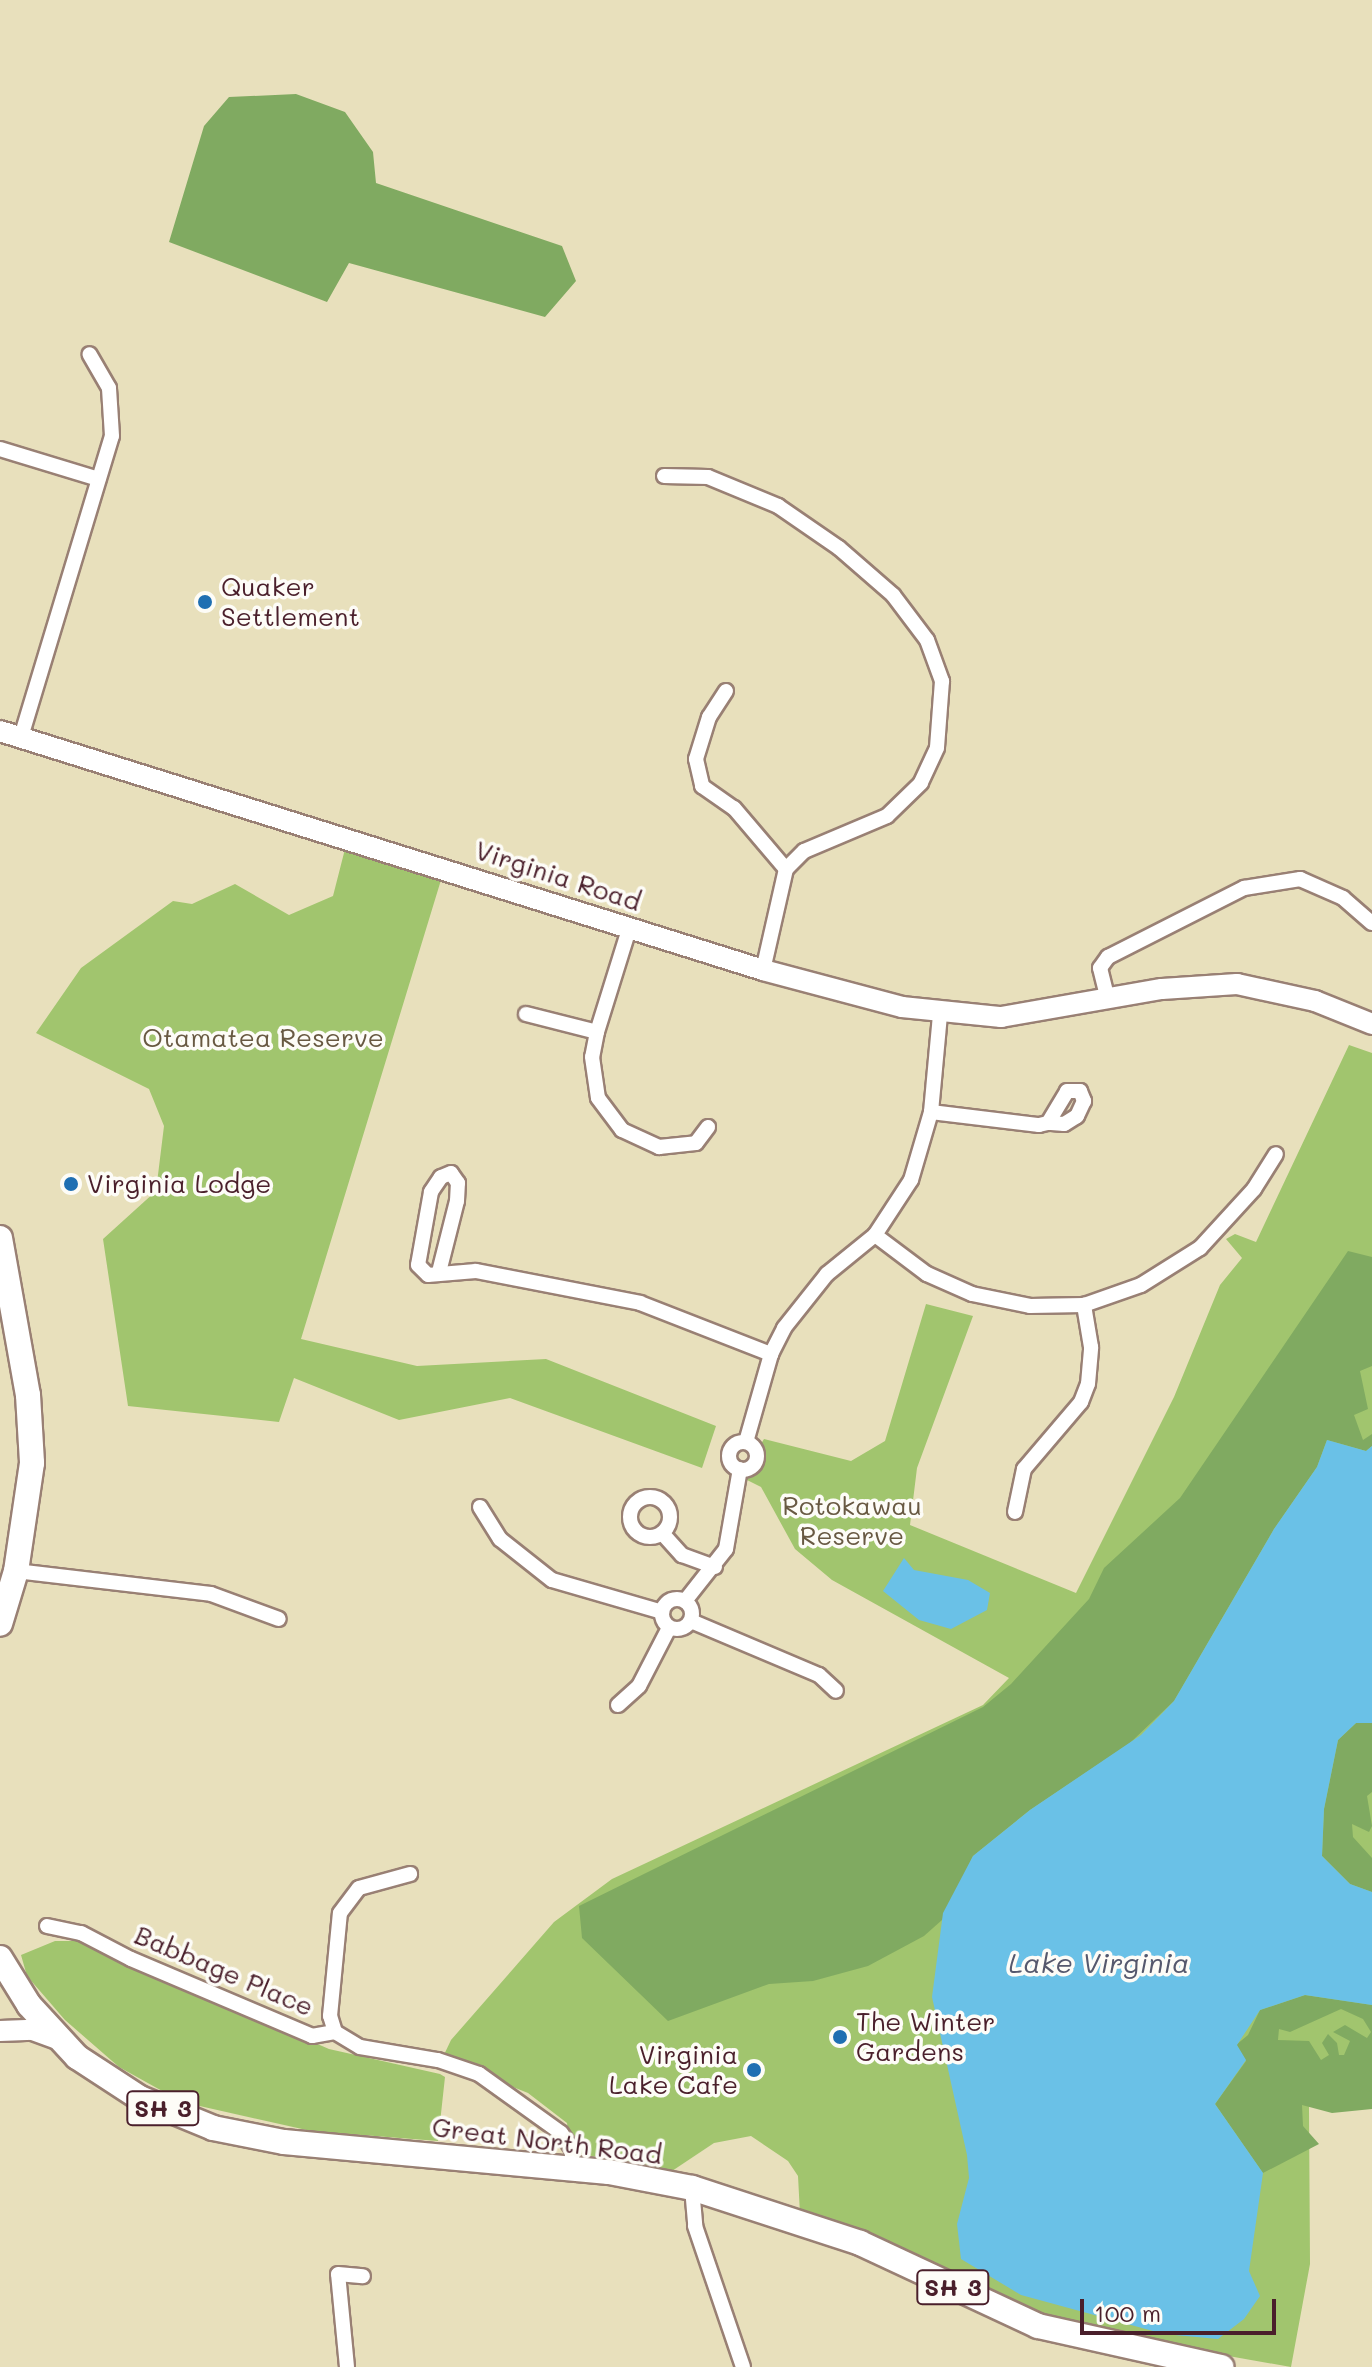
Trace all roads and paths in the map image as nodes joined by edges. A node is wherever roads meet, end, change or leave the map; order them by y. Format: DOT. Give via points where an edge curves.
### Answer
graph roads {
  1 [pos="89,354"];
  2 [pos="0,449"];
  3 [pos="664,476"];
  4 [pos="99,479"];
  5 [pos="726,691"];
  6 [pos="0,731"];
  7 [pos="21,737"];
  8 [pos="786,869"];
  9 [pos="1372,923"];
  10 [pos="630,926"];
  11 [pos="763,970"];
  12 [pos="1108,1000"];
  13 [pos="526,1014"];
  14 [pos="940,1015"];
  15 [pos="1372,1024"];
  16 [pos="597,1032"];
  17 [pos="931,1112"];
  18 [pos="1048,1123"];
  19 [pos="708,1127"];
  20 [pos="1276,1154"];
  21 [pos="875,1235"];
  22 [pos="0,1238"];
  23 [pos="422,1240"];
  24 [pos="443,1257"];
  25 [pos="439,1272"];
  26 [pos="1084,1305"];
  27 [pos="8,1331"];
  28 [pos="771,1354"];
  29 [pos="480,1507"];
  30 [pos="1015,1512"];
  31 [pos="662,1533"];
  32 [pos="715,1567"];
  33 [pos="16,1571"];
  34 [pos="685,1601"];
  35 [pos="662,1612"];
  36 [pos="279,1619"];
  37 [pos="691,1621"];
  38 [pos="0,1624"];
  39 [pos="669,1628"];
  40 [pos="836,1691"];
  41 [pos="618,1705"];
  42 [pos="410,1874"];
  43 [pos="47,1926"];
  44 [pos="0,1958"];
  45 [pos="29,2005"];
  46 [pos="0,2029"];
  47 [pos="335,2032"];
  48 [pos="58,2039"];
  49 [pos="572,2167"];
  50 [pos="692,2188"];
  51 [pos="363,2276"];
  52 [pos="347,2367"];
  53 [pos="743,2367"];
  54 [pos="1221,2367"];
  1 -- 4 [label="street" via="114,406 112,436"];
  2 -- 4 [label="street"];
  3 -- 8 [label="street" via="708,477 778,506 839,548 893,595 927,640 942,681 937,748 921,783 887,816 804,851"];
  4 -- 7 [label="street"];
  5 -- 8 [label="street" via="709,717 696,759 702,786 734,808"];
  6 -- 7 [label="street, Virginia Road"];
  7 -- 10 [label="street, Virginia Road"];
  8 -- 11 [label="street"];
  9 -- 12 [label="street" via="1343,898 1300,879 1244,888 1108,957 1100,968"];
  10 -- 11 [label="street, Virginia Road"];
  10 -- 16 [label="street"];
  11 -- 14 [label="street, Virginia Road"];
  12 -- 14 [label="street, Virginia Road" via="1001,1017"];
  12 -- 15 [label="street, Virginia Road" via="1200,984 1237,984 1315,1001"];
  13 -- 16 [label="street"];
  14 -- 17 [label="street"];
  16 -- 19 [label="street" via="592,1079 598,1098 622,1130 641,1142 678,1148 696,1143"];
  17 -- 18 [label="street"];
  17 -- 21 [label="street" via="911,1180"];
  20 -- 26 [label="street" via="1254,1189 1200,1248 1141,1285"];
  21 -- 26 [label="street" via="927,1274 972,1294 1030,1306"];
  21 -- 28 [label="street" via="802,1301"];
  22 -- 27 [label="highway"];
  23 -- 24 [label="street"];
  23 -- 24 [label="street" via="431,1192 451,1173 458,1183 457,1201"];
  23 -- 25 [label="street" via="418,1265 428,1275"];
  24 -- 25 [label="street"];
  25 -- 28 [label="street" via="476,1271 640,1303"];
  26 -- 30 [label="street" via="1091,1347 1088,1384 1081,1402 1024,1469"];
  27 -- 33 [label="highway" via="32,1463"];
  28 -- 32 [label="street" via="746,1442 737,1443 729,1455 740,1469 730,1539"];
  29 -- 35 [label="street" via="500,1539 552,1580"];
  31 -- 32 [label="street" via="682,1555"];
  32 -- 34 [label="street"];
  33 -- 36 [label="street" via="211,1594"];
  33 -- 38 [label="highway"];
  34 -- 35 [label="street" via="673,1600"];
  34 -- 37 [label="street"];
  35 -- 39 [label="street"];
  37 -- 39 [label="street" via="682,1629"];
  37 -- 40 [label="street" via="819,1675"];
  39 -- 41 [label="street" via="639,1686"];
  42 -- 47 [label="street" via="359,1888 340,1913 330,2016"];
  43 -- 47 [label="street, Babbage Place" via="81,1933 312,2036"];
  44 -- 45 [label="highway, Great North Road / SH 3"];
  45 -- 46 [label="street"];
  45 -- 48 [label="highway, Great North Road / SH 3"];
  46 -- 48 [label="street" via="33,2030"];
  47 -- 49 [label="street, Babbage Place" via="360,2047 438,2060 479,2074 561,2133 572,2149"];
  48 -- 49 [label="highway, Great North Road / SH 3" via="129,2091 213,2128 284,2142"];
  49 -- 50 [label="highway, Great North Road / SH 3"];
  50 -- 53 [label="street" via="695,2226"];
  50 -- 54 [label="highway, Great North Road / SH 3" via="860,2243 1038,2326"];
  51 -- 52 [label="street" via="338,2274"];
}
